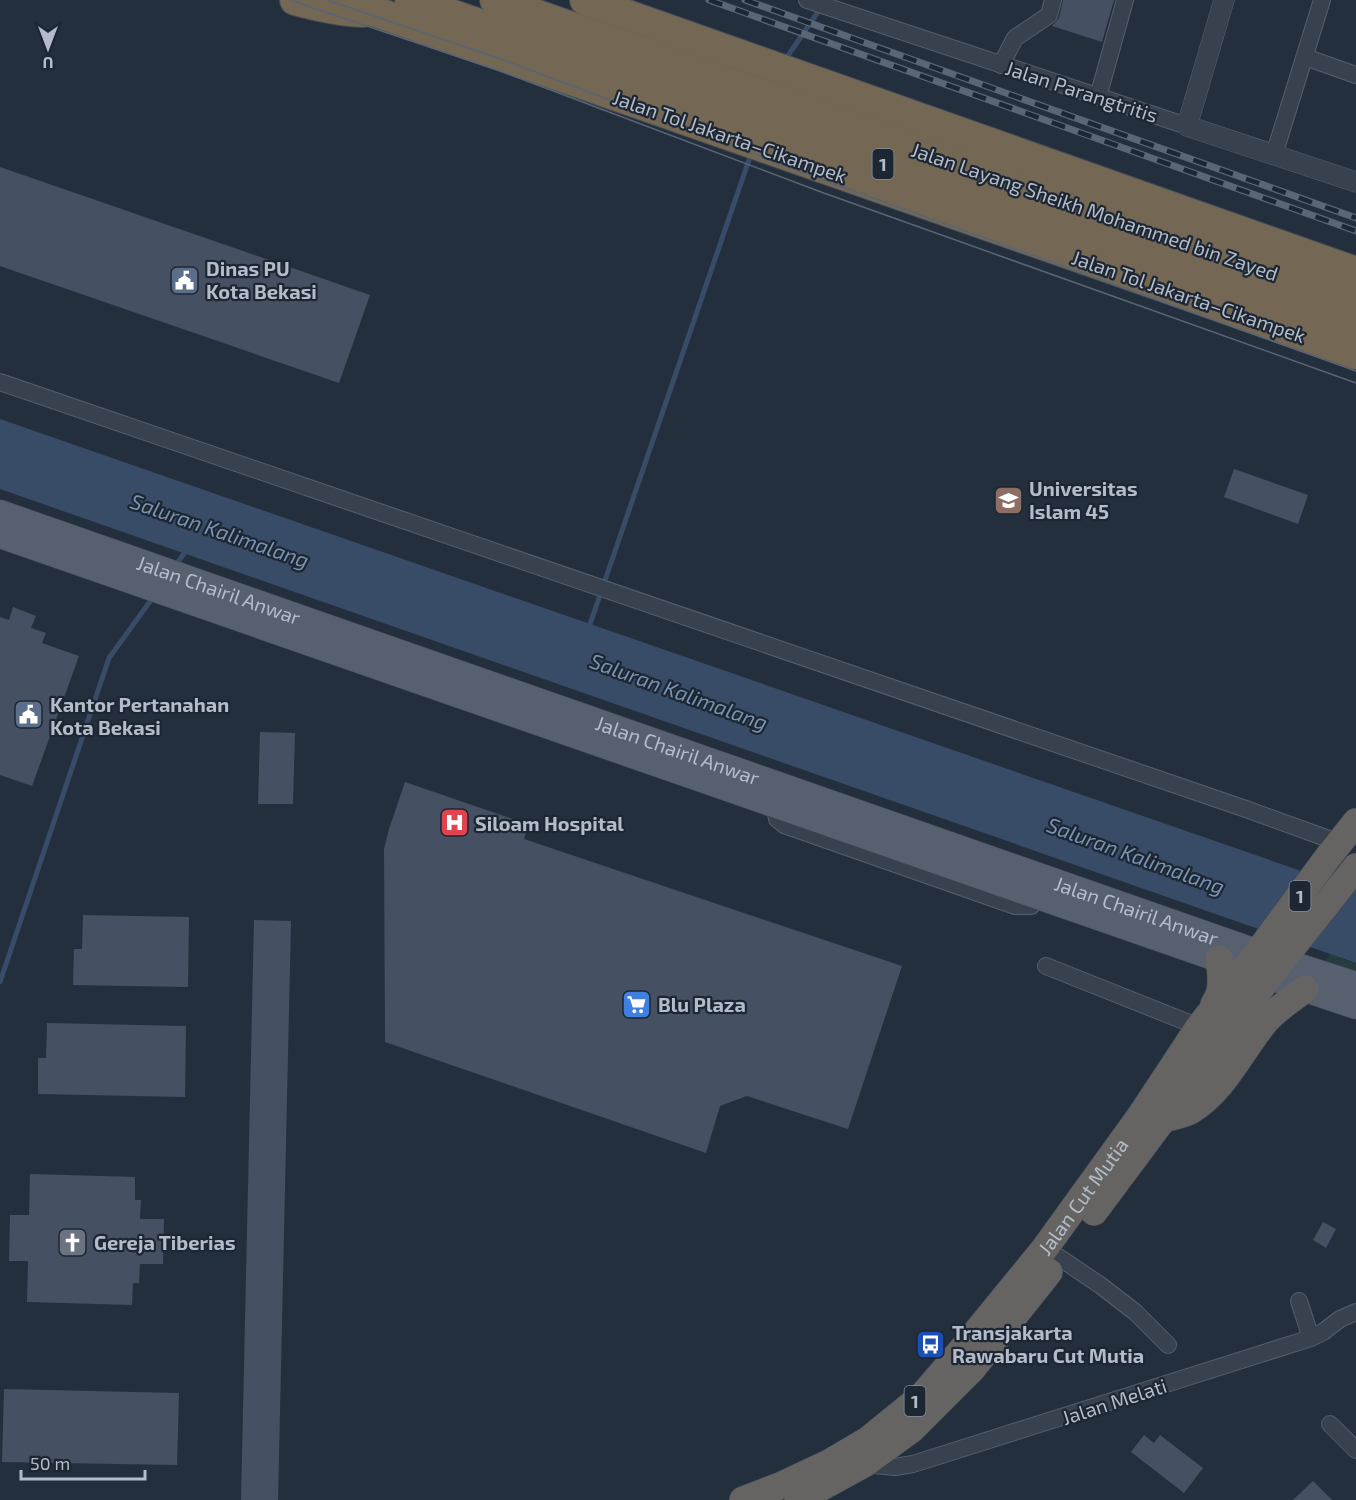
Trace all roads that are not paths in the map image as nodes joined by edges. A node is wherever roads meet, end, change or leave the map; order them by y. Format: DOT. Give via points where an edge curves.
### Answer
graph roads {
  1 [pos="295,0"];
  2 [pos="342,0"];
  3 [pos="410,0"];
  4 [pos="495,0"];
  5 [pos="585,0"];
  6 [pos="807,0"];
  7 [pos="1053,0"];
  8 [pos="1125,0"];
  9 [pos="1224,0"];
  10 [pos="1322,0"];
  11 [pos="377,12"];
  12 [pos="1305,57"];
  13 [pos="1002,65"];
  14 [pos="1356,75"];
  15 [pos="1098,97"];
  16 [pos="1187,126"];
  17 [pos="1274,155"];
  18 [pos="1356,183"];
  19 [pos="1356,272"];
  20 [pos="1356,303"];
  21 [pos="1356,328"];
  22 [pos="1356,354"];
  23 [pos="0,382"];
  24 [pos="0,513"];
  25 [pos="0,535"];
  26 [pos="127,568"];
  27 [pos="776,795"];
  28 [pos="1356,822"];
  29 [pos="1334,850"];
  30 [pos="1356,867"];
  31 [pos="1271,956"];
  32 [pos="1219,959"];
  33 [pos="1046,966"];
  34 [pos="1356,985"];
  35 [pos="1305,989"];
  36 [pos="1356,1006"];
  37 [pos="1199,1027"];
  38 [pos="1162,1120"];
  39 [pos="1052,1253"];
  40 [pos="1299,1301"];
  41 [pos="1356,1312"];
  42 [pos="1311,1338"];
  43 [pos="1168,1345"];
  44 [pos="1330,1424"];
  45 [pos="1356,1450"];
  46 [pos="864,1464"];
  47 [pos="743,1500"];
  48 [pos="798,1500"];
  1 -- 11 [label="highway" via="349,12"];
  2 -- 11 [label="highway, Jalan Tol Jakarta–Cikampek / 1"];
  3 -- 21 [label="highway, Jalan Layang Sheikh Mohammed bin Zayed / 1"];
  4 -- 20 [label="highway, Jalan Layang Sheikh Mohammed bin Zayed / 1"];
  5 -- 19 [label="highway"];
  6 -- 13 [label="street, Jalan Parangtritis"];
  7 -- 13 [label="street" via="1049,15 1015,38"];
  8 -- 15 [label="street"];
  9 -- 16 [label="street"];
  10 -- 12 [label="street"];
  11 -- 22 [label="highway, Jalan Tol Jakarta–Cikampek / 1"];
  12 -- 14 [label="street"];
  12 -- 17 [label="street"];
  13 -- 15 [label="street, Jalan Parangtritis"];
  15 -- 16 [label="street, Jalan Parangtritis"];
  16 -- 17 [label="street, Jalan Parangtritis"];
  17 -- 18 [label="street, Jalan Parangtritis"];
  23 -- 29 [label="street" via="1243,808"];
  24 -- 26 [label="main road, Jalan Chairil Anwar"];
  25 -- 26 [label="main road, Jalan Chairil Anwar"];
  26 -- 27 [label="main road, Jalan Chairil Anwar"];
  27 -- 31 [label="main road, Jalan Chairil Anwar"];
  27 -- 32 [label="main road, Jalan Chairil Anwar" via="1037,896"];
  28 -- 29 [label="highway, Jalan Cut Mutia / 1"];
  29 -- 31 [label="highway, Jalan Cut Mutia / 1"];
  30 -- 31 [label="highway, Jalan Cut Mutia / 1"];
  31 -- 32 [label="main road, Jalan Chairil Anwar"];
  31 -- 34 [label="main road, Jalan Chairil Anwar"];
  31 -- 35 [label="main road, Jalan Chairil Anwar"];
  31 -- 37 [label="highway, Jalan Cut Mutia / 1"];
  31 -- 38 [label="highway, Jalan Cut Mutia / 1"];
  32 -- 37 [label="highway" via="1219,997"];
  33 -- 37 [label="street"];
  35 -- 36 [label="main road, Jalan Chairil Anwar"];
  35 -- 38 [label="highway" via="1266,1021 1211,1094 1189,1111"];
  37 -- 39 [label="highway, Jalan Cut Mutia / 1"];
  38 -- 39 [label="highway, Jalan Cut Mutia / 1"];
  39 -- 43 [label="street" via="1135,1312"];
  39 -- 46 [label="highway, Jalan Cut Mutia / 1" via="972,1369 912,1429"];
  39 -- 47 [label="highway, Jalan Cut Mutia / 1" via="922,1396 868,1440 829,1463"];
  40 -- 42 [label="street"];
  41 -- 42 [label="street, Jalan Melati"];
  42 -- 46 [label="street, Jalan Melati" via="913,1464"];
  44 -- 45 [label="street"];
  46 -- 48 [label="highway, Jalan Cut Mutia / 1"];
}
